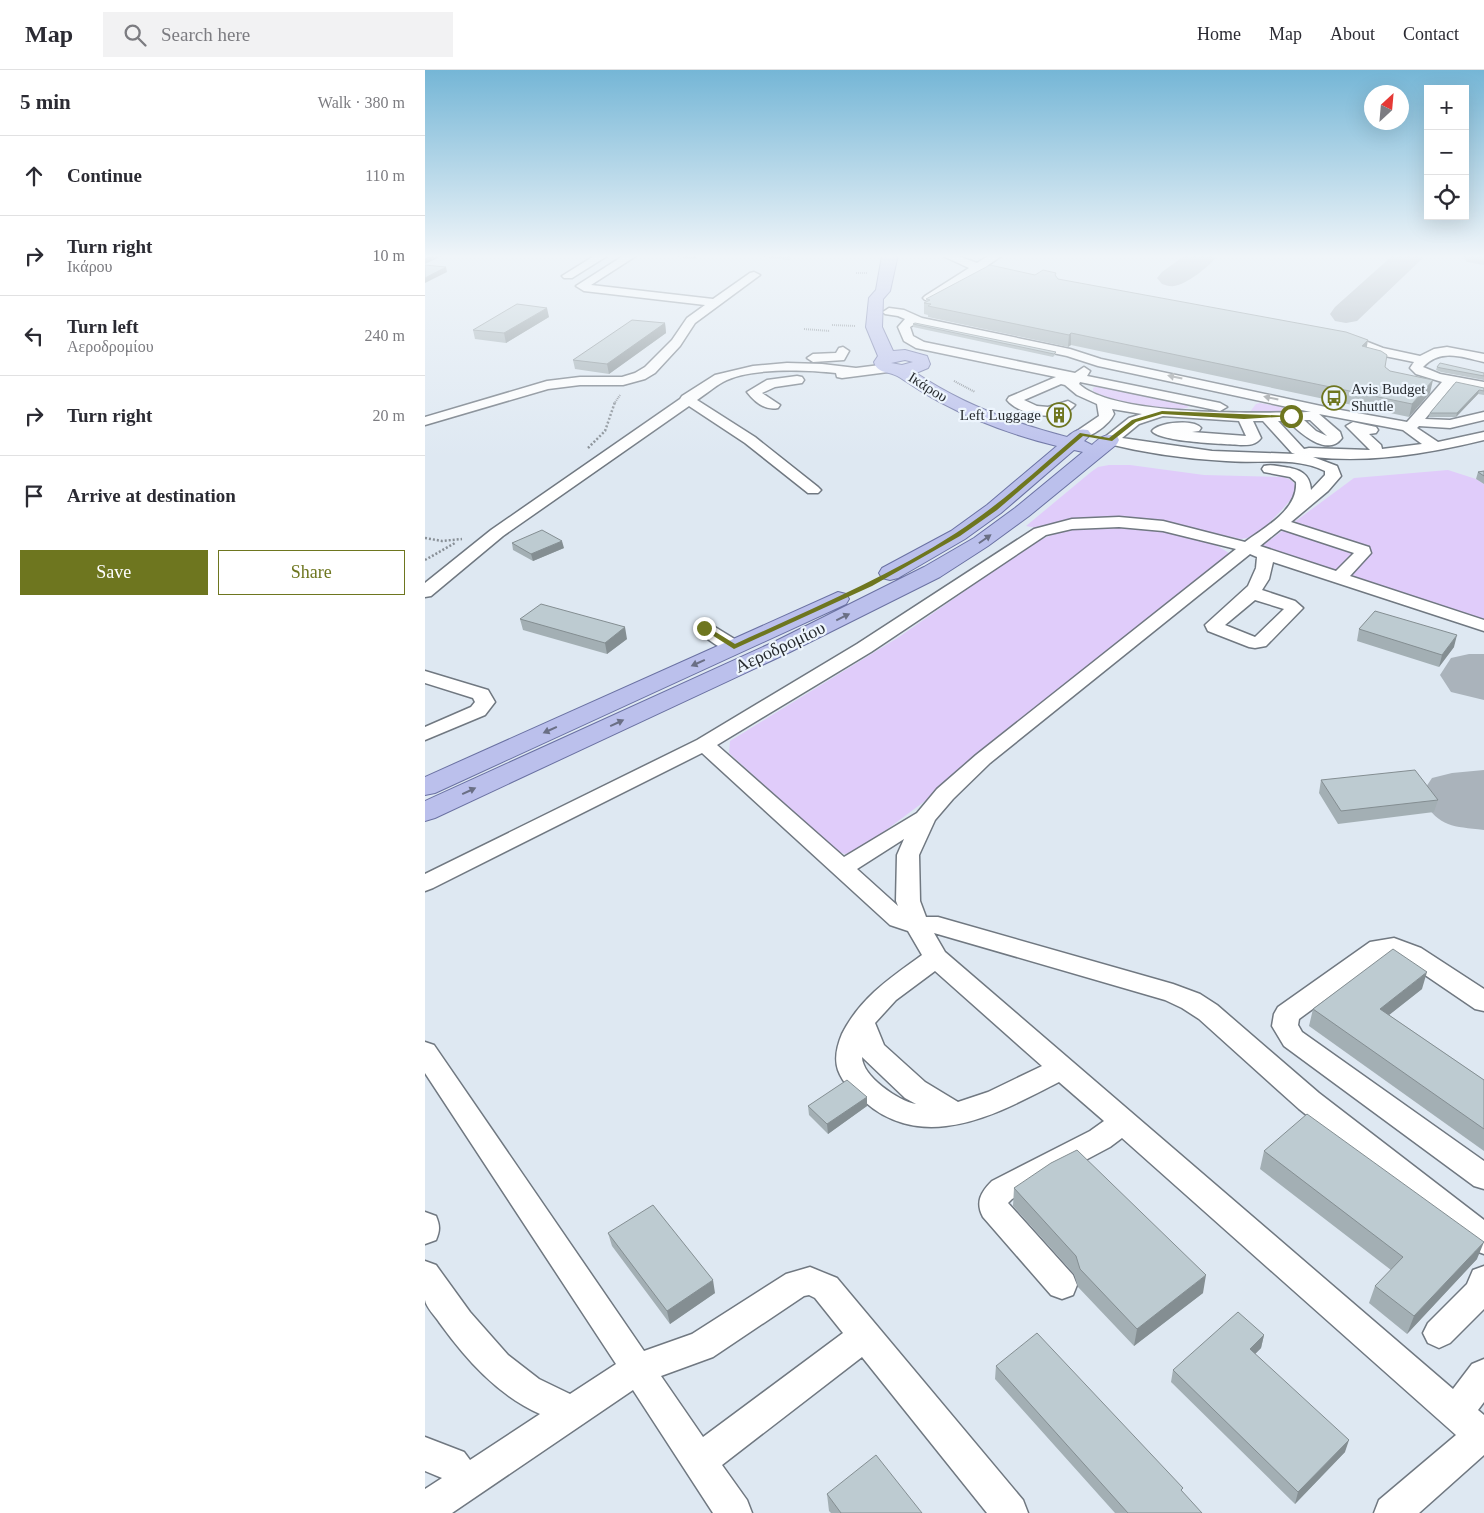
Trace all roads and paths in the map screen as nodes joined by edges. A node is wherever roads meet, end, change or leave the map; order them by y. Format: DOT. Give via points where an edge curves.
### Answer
graph roads {
  1 [pos="689,323"];
  2 [pos="874,323"];
  3 [pos="890,323"];
  4 [pos="907,323"];
  5 [pos="931,323"];
  6 [pos="832,325"];
  7 [pos="852,326"];
  8 [pos="804,329"];
  9 [pos="829,331"];
  10 [pos="1327,336"];
  11 [pos="843,351"];
  12 [pos="1484,358"];
  13 [pos="1423,360"];
  14 [pos="789,361"];
  15 [pos="1098,362"];
  16 [pos="897,363"];
  17 [pos="840,369"];
  18 [pos="855,372"];
  19 [pos="1074,377"];
  20 [pos="947,378"];
  21 [pos="630,380"];
  22 [pos="1418,384"];
  23 [pos="1448,384"];
  24 [pos="1484,386"];
  25 [pos="1037,389"];
  26 [pos="754,392"];
  27 [pos="979,394"];
  28 [pos="1223,398"];
  29 [pos="687,399"];
  30 [pos="1103,402"];
  31 [pos="773,405"];
  32 [pos="1162,412"];
  33 [pos="1335,413"];
  34 [pos="1195,414"];
  35 [pos="1291,416"];
  36 [pos="1313,416"];
  37 [pos="1484,416"];
  38 [pos="1267,417"];
  39 [pos="425,421"];
  40 [pos="1247,423"];
  41 [pos="1412,426"];
  42 [pos="1382,434"];
  43 [pos="1484,436"];
  44 [pos="1095,440"];
  45 [pos="1410,446"];
  46 [pos="1375,448"];
  47 [pos="1436,448"];
  48 [pos="586,450"];
  49 [pos="1297,450"];
  50 [pos="1484,450"];
  51 [pos="1178,457"];
  52 [pos="1332,469"];
  53 [pos="1295,473"];
  54 [pos="813,490"];
  55 [pos="1292,512"];
  56 [pos="1279,523"];
  57 [pos="425,538"];
  58 [pos="1247,548"];
  59 [pos="1266,555"];
  60 [pos="425,560"];
  61 [pos="1338,579"];
  62 [pos="425,592"];
  63 [pos="1253,593"];
  64 [pos="1484,626"];
  65 [pos="704,628"];
  66 [pos="734,647"];
  67 [pos="425,677"];
  68 [pos="425,734"];
  69 [pos="704,744"];
  70 [pos="425,786"];
  71 [pos="425,812"];
  72 [pos="925,818"];
  73 [pos="841,868"];
  74 [pos="425,883"];
  75 [pos="917,925"];
  76 [pos="937,958"];
  77 [pos="1484,1002"];
  78 [pos="425,1052"];
  79 [pos="1062,1068"];
  80 [pos="1125,1122"];
  81 [pos="1484,1177"];
  82 [pos="425,1225"];
  83 [pos="425,1231"];
  84 [pos="1484,1241"];
  85 [pos="425,1275"];
  86 [pos="1062,1284"];
  87 [pos="1482,1291"];
  88 [pos="1439,1333"];
  89 [pos="865,1335"];
  90 [pos="637,1369"];
  91 [pos="1484,1375"];
  92 [pos="572,1412"];
  93 [pos="1456,1412"];
  94 [pos="1482,1436"];
  95 [pos="425,1454"];
  96 [pos="700,1461"];
  97 [pos="466,1482"];
  98 [pos="425,1510"];
  99 [pos="734,1513"];
  100 [pos="1010,1513"];
  101 [pos="1392,1513"];
  1 -- 21 [label="street" via="676,344 650,370"];
  2 -- 16 [label="main road, Ικάρου"];
  3 -- 16 [label="main road, Ικάρου"];
  4 -- 19 [label="street" via="904,327 908,338 920,345"];
  5 -- 15 [label="street"];
  6 -- 7 [label="path"];
  8 -- 9 [label="path"];
  10 -- 13 [label="street"];
  11 -- 14 [label="street" via="840,357"];
  12 -- 13 [label="street" via="1441,350 1434,351"];
  13 -- 23 [label="street" via="1417,370"];
  14 -- 17 [label="street"];
  14 -- 29 [label="street" via="721,378"];
  15 -- 19 [label="street"];
  28 -- 15 [label="street, one-way"];
  16 -- 17 [label="street"];
  16 -- 18 [label="street"];
  16 -- 44 [label="main road, Ικάρου" via="949,402 976,414"];
  17 -- 18 [label="street"];
  17 -- 26 [label="street" via="767,378 756,386"];
  18 -- 26 [label="street" via="772,383"];
  19 -- 25 [label="street"];
  19 -- 28 [label="street"];
  19 -- 30 [label="street" via="1072,386"];
  20 -- 27 [label="path"];
  21 -- 39 [label="street" via="547,385"];
  21 -- 48 [label="path" via="613,405 605,431"];
  22 -- 23 [label="street"];
  23 -- 24 [label="street"];
  23 -- 41 [label="street"];
  26 -- 31 [label="street"];
  33 -- 28 [label="street, one-way"];
  28 -- 34 [label="street" via="1215,410"];
  29 -- 54 [label="street" via="750,440"];
  29 -- 62 [label="street" via="497,533"];
  30 -- 32 [label="street"];
  30 -- 44 [label="street" via="1107,414"];
  32 -- 34 [label="street"];
  32 -- 44 [label="street"];
  33 -- 36 [label="street"];
  33 -- 41 [label="street"];
  34 -- 40 [label="street"];
  35 -- 36 [label="street"];
  35 -- 36 [label="street" via="1320,440 1333,440 1335,435"];
  35 -- 38 [label="street"];
  37 -- 41 [label="street" via="1443,426"];
  38 -- 40 [label="street"];
  38 -- 49 [label="street"];
  40 -- 40 [label="street" via="1253,438 1247,441 1159,431 1170,427"];
  41 -- 42 [label="street"];
  41 -- 47 [label="street"];
  42 -- 45 [label="street"];
  42 -- 46 [label="street" via="1353,426"];
  43 -- 47 [label="street"];
  44 -- 49 [label="street"];
  44 -- 51 [label="street"];
  44 -- 66 [label="main road, Αεροδρομίου" via="1019,489 958,535 870,584"];
  71 -- 44 [label="main road, Αεροδρομίου, one-way" via="782,647 932,572 1022,512"];
  47 -- 49 [label="street" via="1346,456"];
  50 -- 52 [label="street" via="1410,464"];
  51 -- 52 [label="street" via="1307,460"];
  51 -- 53 [label="street" via="1225,468"];
  52 -- 53 [label="street"];
  52 -- 55 [label="street" via="1333,476 1323,488"];
  53 -- 55 [label="street" via="1305,485 1302,497"];
  55 -- 56 [label="street"];
  56 -- 58 [label="street"];
  56 -- 61 [label="street" via="1363,550"];
  57 -- 60 [label="path" via="442,541 463,539"];
  58 -- 59 [label="street"];
  58 -- 69 [label="street" via="1147,524 1086,522 1050,529 1032,537 864,648"];
  58 -- 72 [label="street" via="983,759 945,794"];
  59 -- 61 [label="street"];
  59 -- 63 [label="street" via="1261,581"];
  61 -- 64 [label="street"];
  65 -- 66 [label="street"];
  66 -- 70 [label="main road, Αεροδρομίου, one-way"];
  67 -- 68 [label="street" via="481,694 485,702 478,711"];
  69 -- 73 [label="street"];
  69 -- 74 [label="street"];
  72 -- 73 [label="street" via="903,828 864,857"];
  72 -- 75 [label="street" via="909,855 907,868 908,900"];
  73 -- 75 [label="street" via="892,916"];
  75 -- 76 [label="street"];
  75 -- 84 [label="street" via="938,926 1173,993 1191,1001 1208,1012 1309,1101"];
  76 -- 79 [label="street"];
  76 -- 79 [label="street" via="886,994 860,1024 866,1030 872,1050 915,1090 954,1113 991,1104"];
  77 -- 81 [label="street" via="1412,954 1394,947 1379,948 1287,1014 1285,1026 1293,1040"];
  78 -- 90 [label="street"];
  79 -- 80 [label="street"];
  80 -- 86 [label="street" via="1100,1139 1003,1190 995,1198 993,1208"];
  80 -- 93 [label="street"];
  82 -- 83 [label="street"];
  85 -- 92 [label="street" via="482,1354 528,1391"];
  87 -- 88 [label="street"];
  89 -- 90 [label="street" via="826,1288 810,1281 797,1284 702,1346"];
  89 -- 96 [label="street"];
  89 -- 100 [label="street"];
  90 -- 92 [label="street"];
  90 -- 96 [label="street"];
  91 -- 93 [label="street"];
  92 -- 97 [label="street"];
  93 -- 94 [label="street"];
  94 -- 101 [label="street"];
  95 -- 97 [label="street" via="453,1464"];
  96 -- 99 [label="street"];
  97 -- 98 [label="street"];
}
